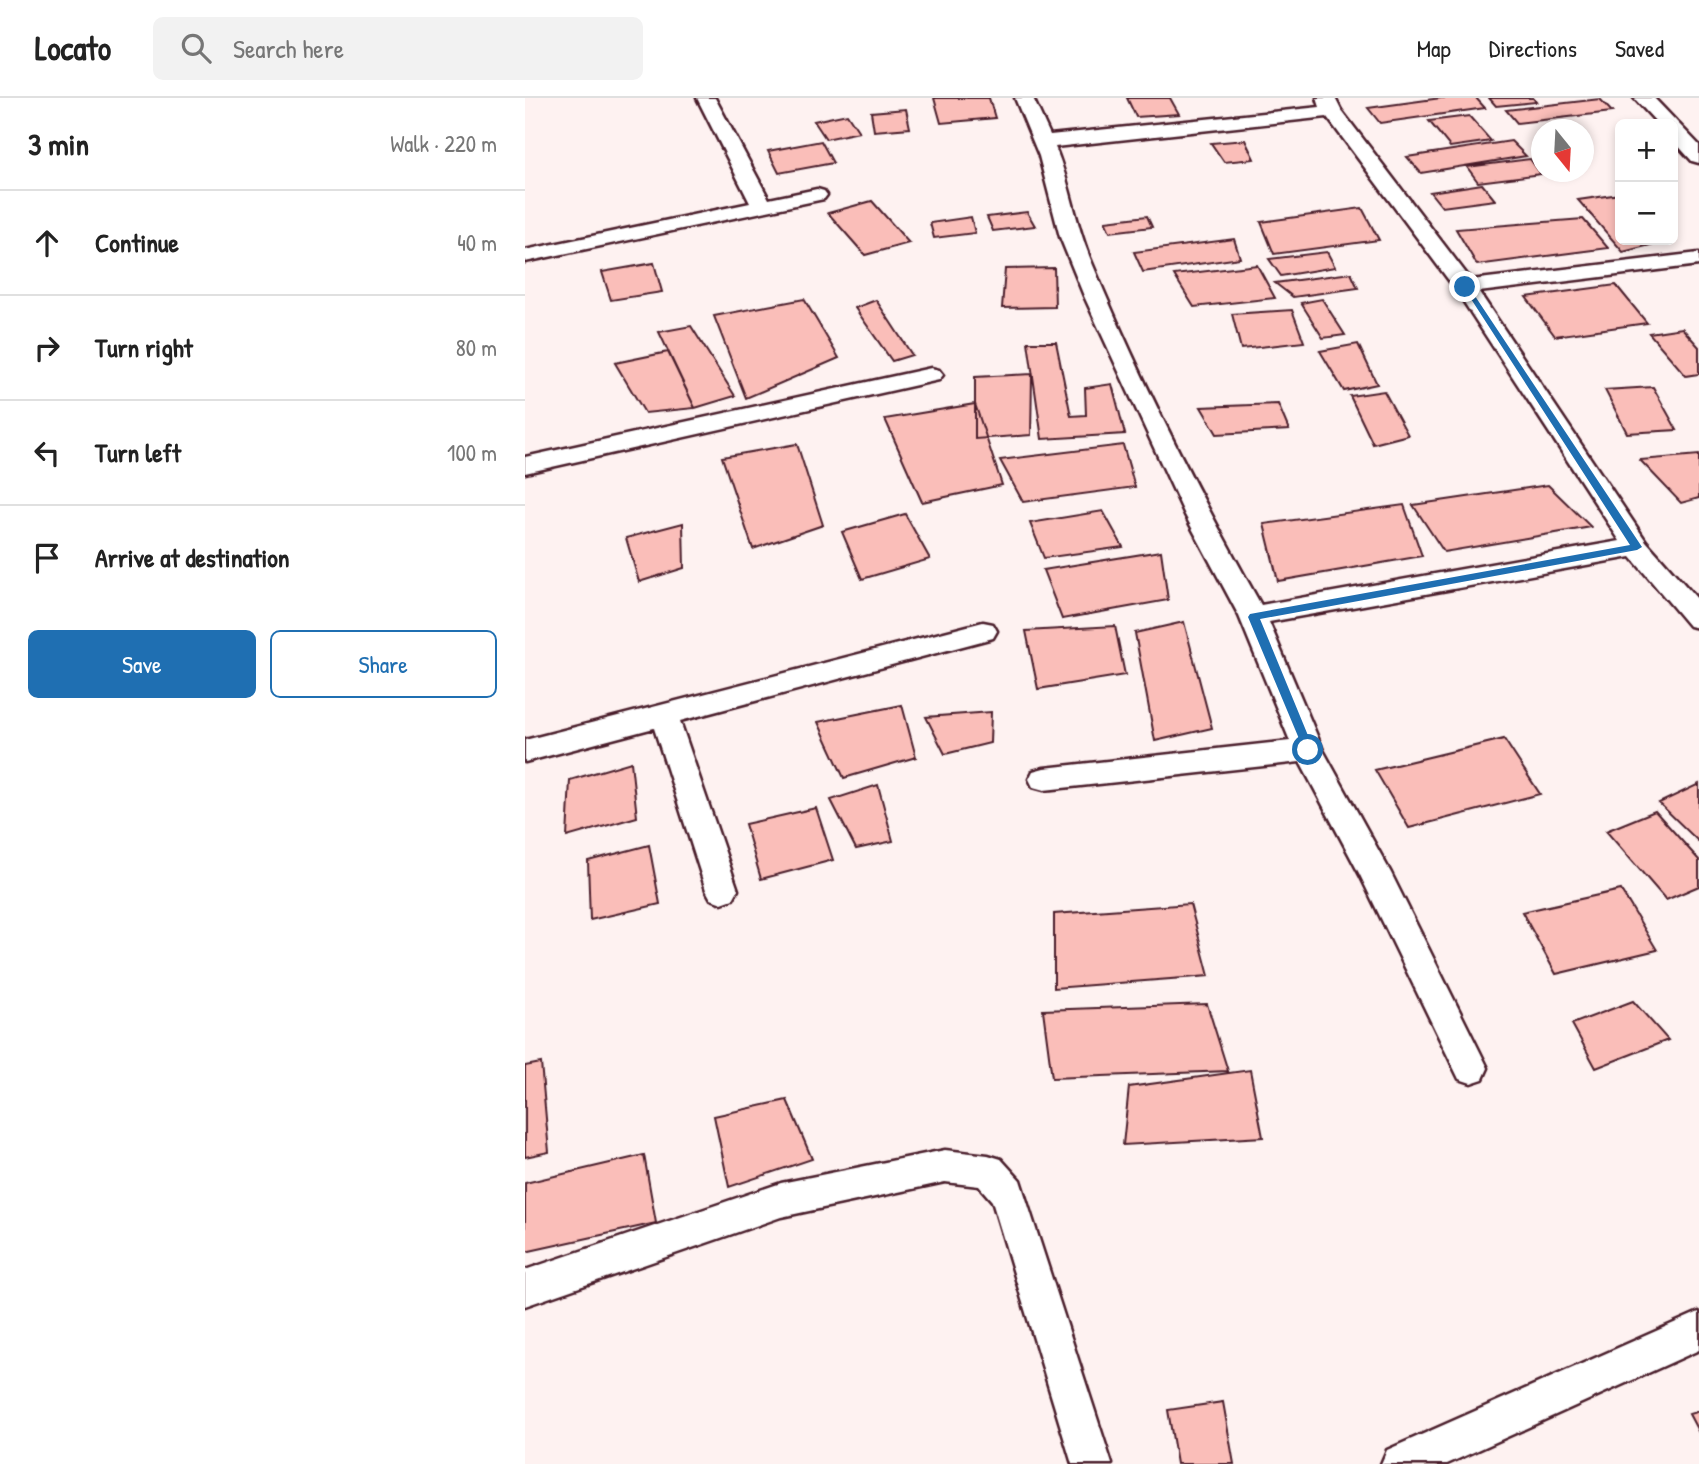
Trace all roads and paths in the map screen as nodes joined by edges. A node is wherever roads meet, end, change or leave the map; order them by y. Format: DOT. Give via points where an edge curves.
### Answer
graph roads {
  1 [pos="706,98"];
  2 [pos="1024,98"];
  3 [pos="1643,98"];
  4 [pos="1329,104"];
  5 [pos="1663,119"];
  6 [pos="1678,134"];
  7 [pos="1043,142"];
  8 [pos="1699,157"];
  9 [pos="817,195"];
  10 [pos="763,207"];
  11 [pos="525,256"];
  12 [pos="1699,259"];
  13 [pos="1465,287"];
  14 [pos="931,375"];
  15 [pos="525,465"];
  16 [pos="1637,547"];
  17 [pos="1253,617"];
  18 [pos="1699,619"];
  19 [pos="983,631"];
  20 [pos="664,715"];
  21 [pos="1308,750"];
  22 [pos="525,751"];
  23 [pos="1044,779"];
  24 [pos="722,890"];
  25 [pos="1471,1068"];
  26 [pos="525,1288"];
  27 [pos="1699,1331"];
  28 [pos="1092,1464"];
  29 [pos="1401,1464"];
  1 -- 10 [label="street"];
  2 -- 7 [label="street"];
  3 -- 5 [label="street"];
  4 -- 7 [label="street"];
  4 -- 13 [label="street"];
  6 -- 8 [label="street"];
  7 -- 17 [label="street" via="1071,237 1095,296 1198,515"];
  9 -- 10 [label="street"];
  10 -- 11 [label="street"];
  12 -- 13 [label="street"];
  13 -- 16 [label="street"];
  14 -- 15 [label="street"];
  16 -- 17 [label="street"];
  16 -- 18 [label="street"];
  17 -- 21 [label="street"];
  19 -- 20 [label="street"];
  20 -- 22 [label="street"];
  20 -- 24 [label="street"];
  21 -- 23 [label="street"];
  21 -- 25 [label="street"];
  26 -- 28 [label="street" via="781,1200 945,1166 988,1171 1007,1192"];
  27 -- 29 [label="street"];
}
